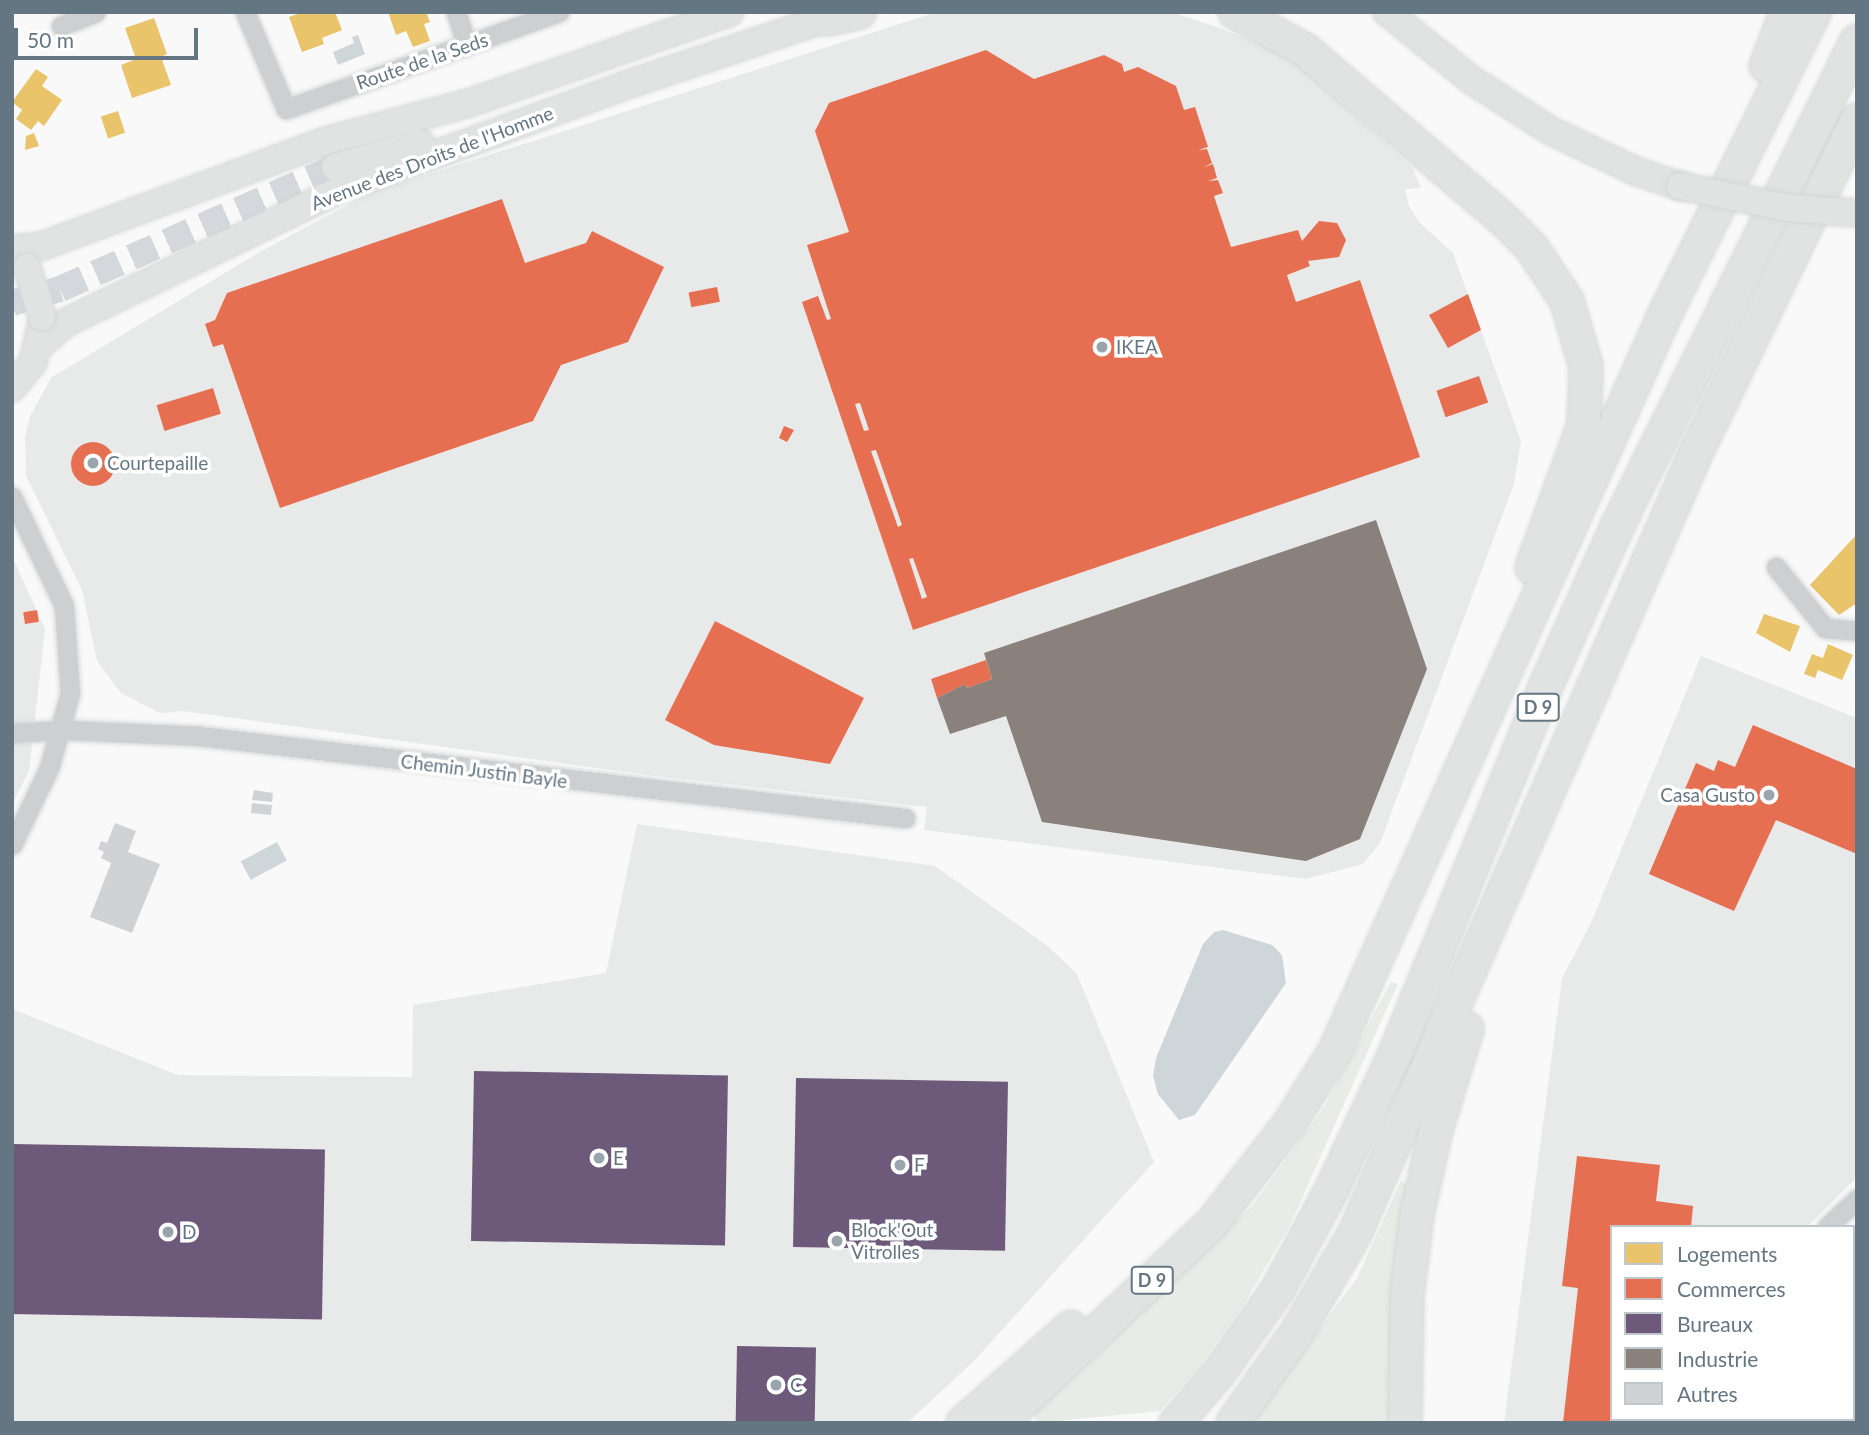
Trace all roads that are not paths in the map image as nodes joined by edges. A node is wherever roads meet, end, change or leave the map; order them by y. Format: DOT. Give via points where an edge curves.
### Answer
graph roads {
  1 [pos="95,12"];
  2 [pos="244,12"];
  3 [pos="456,12"];
  4 [pos="559,12"];
  5 [pos="730,12"];
  6 [pos="859,12"];
  7 [pos="1235,12"];
  8 [pos="1387,12"];
  9 [pos="1402,12"];
  10 [pos="1787,12"];
  11 [pos="1814,12"];
  12 [pos="836,15"];
  13 [pos="61,26"];
  14 [pos="1421,37"];
  15 [pos="1857,41"];
  16 [pos="467,45"];
  17 [pos="624,50"];
  18 [pos="635,82"];
  19 [pos="1857,120"];
  20 [pos="1857,165"];
  21 [pos="1857,213"];
  22 [pos="18,254"];
  23 [pos="1667,310"];
  24 [pos="39,346"];
  25 [pos="14,392"];
  26 [pos="12,497"];
  27 [pos="1776,567"];
  28 [pos="1857,631"];
  29 [pos="1592,688"];
  30 [pos="63,730"];
  31 [pos="12,733"];
  32 [pos="905,818"];
  33 [pos="12,845"];
  34 [pos="1403,906"];
  35 [pos="1290,1123"];
  36 [pos="1857,1199"];
  37 [pos="1829,1225"];
  38 [pos="963,1423"];
  39 [pos="1000,1423"];
  40 [pos="1176,1423"];
  41 [pos="1233,1423"];
  42 [pos="1405,1423"];
  1 -- 13 [label="street"];
  2 -- 16 [label="street, Route de la Seds" via="286,109"];
  3 -- 16 [label="street"];
  4 -- 16 [label="street, Route de la Seds"];
  5 -- 17 [label="main road, Avenue des Droits de l'Homme"];
  6 -- 12 [label="highway"];
  7 -- 34 [label="highway" via="1305,50 1532,248 1567,300 1586,367 1580,443"];
  8 -- 14 [label="main road"];
  9 -- 14 [label="main road"];
  10 -- 23 [label="highway"];
  11 -- 23 [label="highway, D 9"];
  12 -- 18 [label="main road, Avenue des Droits de l'Homme"];
  14 -- 21 [label="main road, bridge" via="1470,79 1549,130 1638,172 1765,204"];
  15 -- 40 [label="highway, D 9" via="1617,527 1549,679 1395,1054 1332,1189 1278,1289 1220,1371"];
  17 -- 18 [label="main road" via="335,167"];
  17 -- 22 [label="main road, Avenue des Droits de l'Homme" via="469,103 326,141"];
  18 -- 24 [label="main road, Avenue des Droits de l'Homme" via="341,189 65,323"];
  19 -- 29 [label="highway, D 9" via="1695,454"];
  20 -- 29 [label="highway"];
  22 -- 24 [label="main road, bridge" via="43,317"];
  23 -- 34 [label="highway, D 9"];
  24 -- 25 [label="main road"];
  26 -- 30 [label="street" via="64,606 70,693"];
  27 -- 28 [label="street" via="1825,628"];
  29 -- 41 [label="highway, D 9" via="1355,1233 1262,1387"];
  29 -- 42 [label="highway, D 9" via="1450,1078 1436,1129 1417,1214 1407,1294"];
  30 -- 31 [label="street, Chemin Justin Bayle"];
  30 -- 32 [label="street, Chemin Justin Bayle" via="199,736"];
  30 -- 33 [label="street"];
  34 -- 35 [label="highway, D 9" via="1335,1051"];
  35 -- 38 [label="highway" via="1168,1244"];
  35 -- 39 [label="highway, D 9" via="1213,1222"];
  36 -- 37 [label="street"];
}
